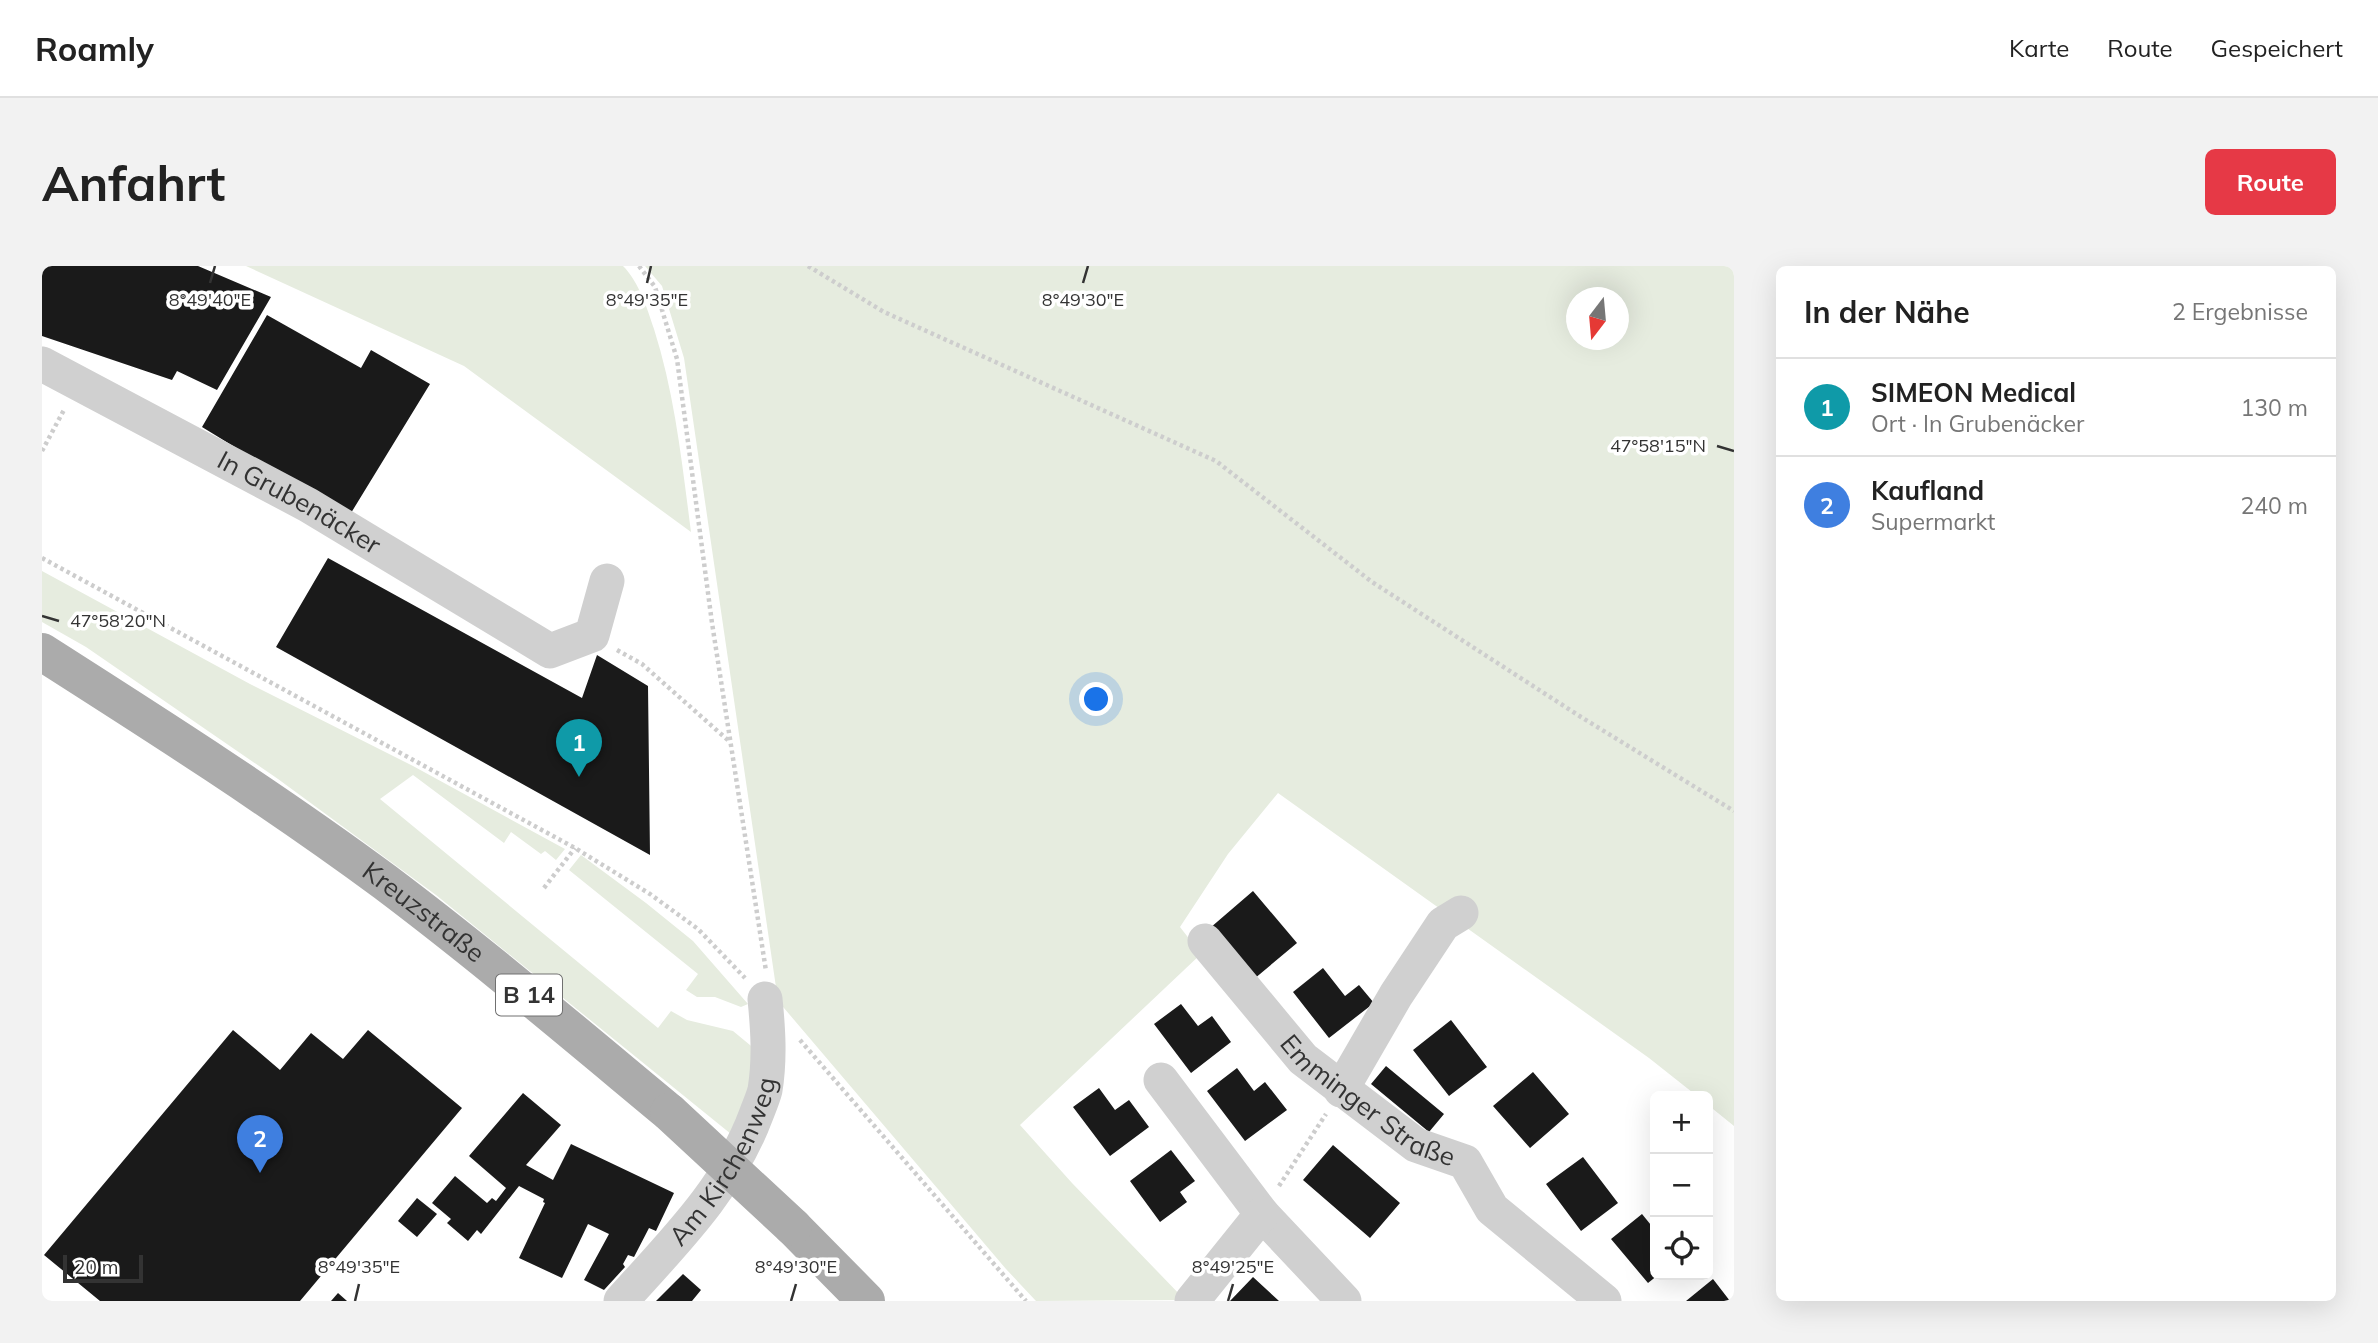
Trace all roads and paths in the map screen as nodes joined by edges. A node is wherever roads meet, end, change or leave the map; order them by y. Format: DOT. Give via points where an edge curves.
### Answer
graph roads {
  1 [pos="639,266"];
  2 [pos="808,266"];
  3 [pos="42,364"];
  4 [pos="78,382"];
  5 [pos="42,451"];
  6 [pos="42,558"];
  7 [pos="607,581"];
  8 [pos="592,635"];
  9 [pos="42,652"];
  10 [pos="730,742"];
  11 [pos="1734,811"];
  12 [pos="575,848"];
  13 [pos="544,888"];
  14 [pos="1461,913"];
  15 [pos="1205,941"];
  16 [pos="765,999"];
  17 [pos="1161,1080"];
  18 [pos="1341,1090"];
  19 [pos="1262,1214"];
  20 [pos="621,1301"];
  21 [pos="866,1301"];
  22 [pos="1026,1301"];
  23 [pos="1192,1301"];
  24 [pos="1344,1301"];
  25 [pos="1604,1301"];
  1 -- 10 [label="path" via="655,286 677,359"];
  2 -- 11 [label="path" via="884,312 1216,461 1372,582"];
  3 -- 4 [label="street, In Grubenäcker"];
  4 -- 5 [label="path"];
  4 -- 8 [label="street, In Grubenäcker" via="308,505 550,651"];
  6 -- 12 [label="path"];
  7 -- 8 [label="street"];
  8 -- 10 [label="path" via="642,664"];
  9 -- 21 [label="main road, Kreuzstraße / B 14, bridge" via="292,814 516,985 669,1112"];
  10 -- 16 [label="path" via="766,973"];
  12 -- 13 [label="path"];
  12 -- 16 [label="path" via="698,929"];
  14 -- 18 [label="street" via="1443,924"];
  15 -- 18 [label="street, Emminger Straße" via="1303,1059"];
  16 -- 20 [label="street, Am Kirchenweg" via="769,1037 764,1091 750,1130 704,1206"];
  16 -- 22 [label="path"];
  17 -- 19 [label="street"];
  18 -- 19 [label="path"];
  18 -- 25 [label="street, Emminger Straße" via="1416,1145 1465,1162 1492,1209"];
  19 -- 23 [label="street"];
  19 -- 24 [label="street"];
}
